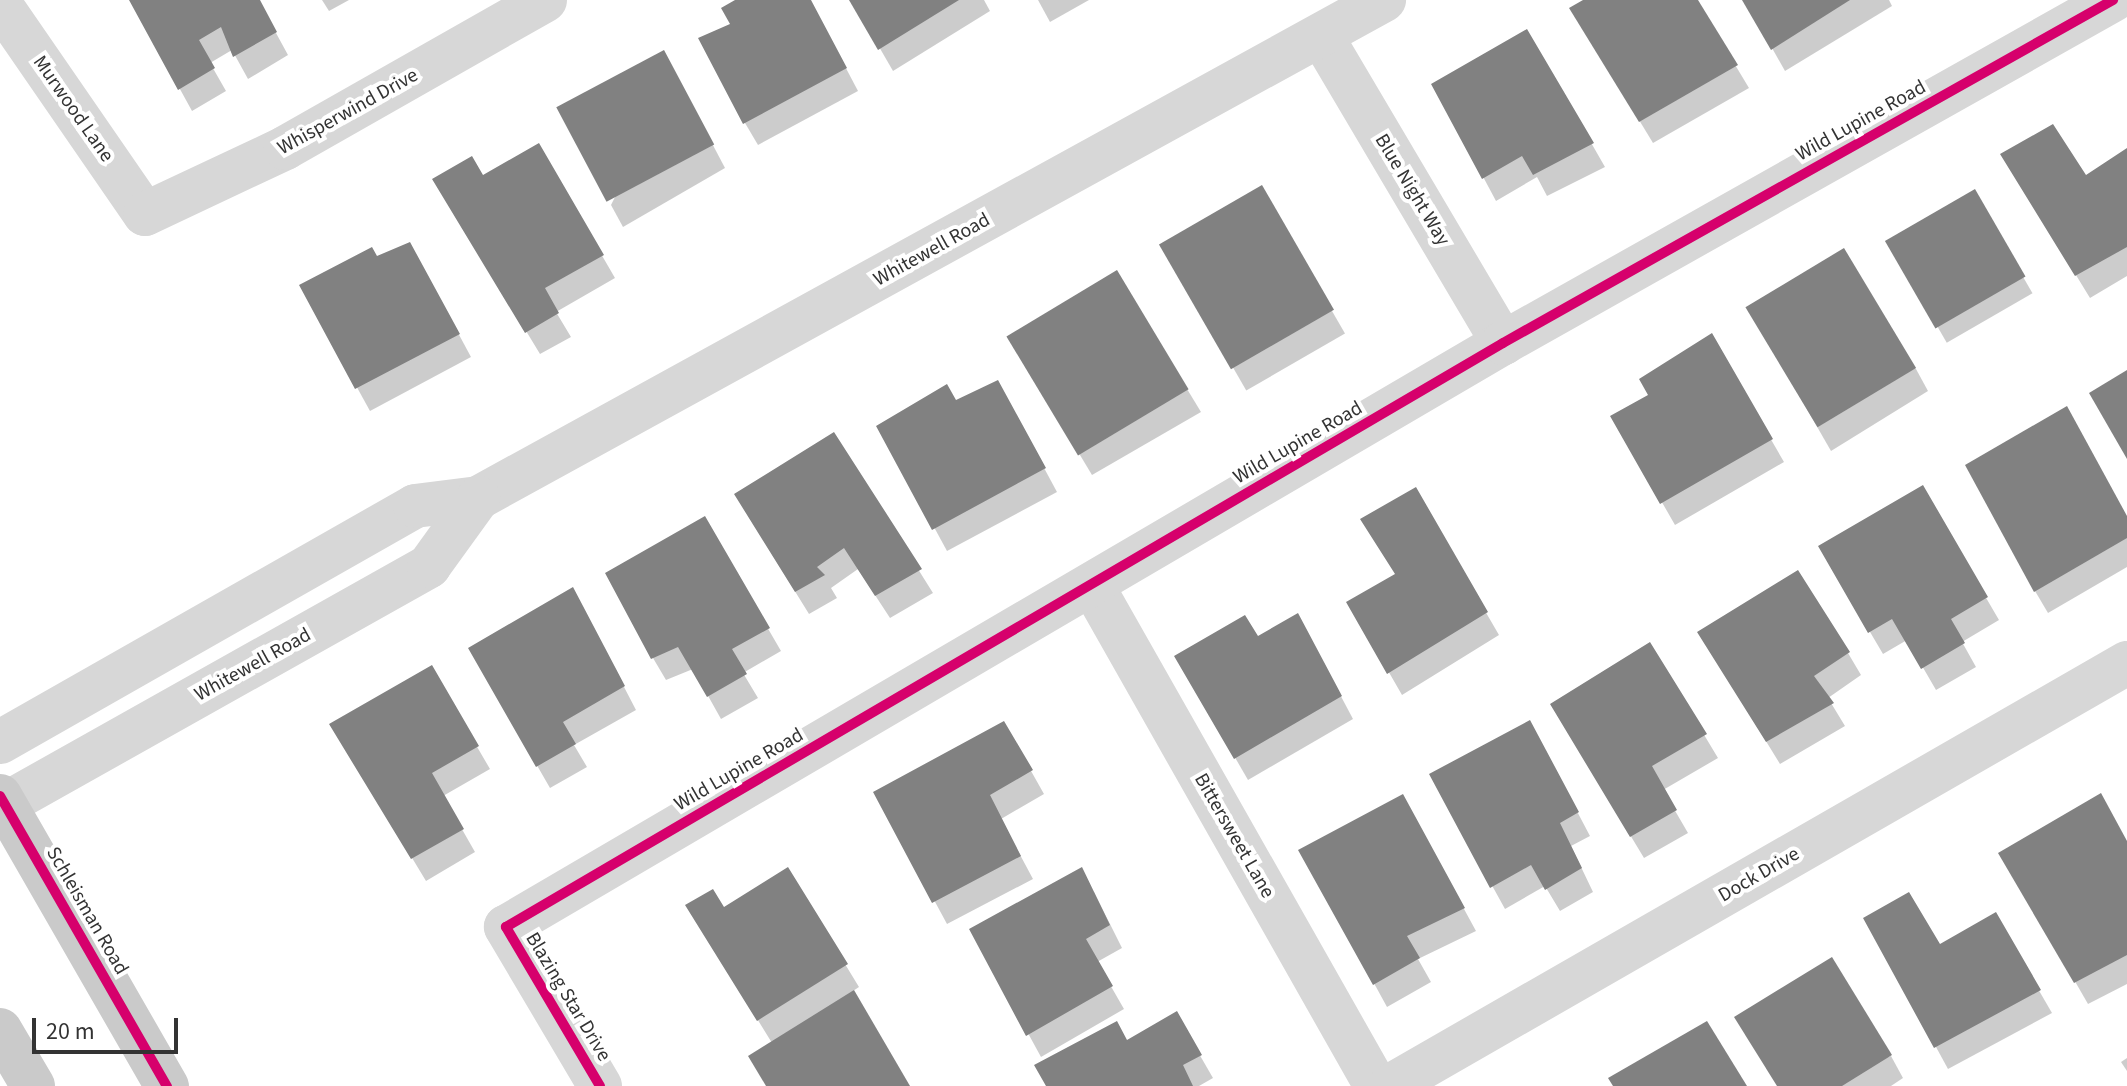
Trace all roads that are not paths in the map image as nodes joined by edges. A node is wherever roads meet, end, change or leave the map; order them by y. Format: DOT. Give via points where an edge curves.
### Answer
graph roads {
  1 [pos="545,0"];
  2 [pos="1384,0"];
  3 [pos="2113,0"];
  4 [pos="0,4"];
  5 [pos="1322,37"];
  6 [pos="145,214"];
  7 [pos="1503,343"];
  8 [pos="478,498"];
  9 [pos="1092,585"];
  10 [pos="2127,663"];
  11 [pos="0,742"];
  12 [pos="2,802"];
  13 [pos="506,927"];
  14 [pos="0,1030"];
  15 [pos="33,1086"];
  16 [pos="167,1086"];
  17 [pos="600,1086"];
  18 [pos="1376,1086"];
  19 [pos="1390,1086"];
  1 -- 6 [label="street, Whisperwind Drive" via="285,148"];
  2 -- 5 [label="street, Whitewell Road"];
  3 -- 7 [label="street, Wild Lupine Road"];
  4 -- 6 [label="street, Murwood Lane"];
  5 -- 7 [label="street, Blue Night Way"];
  5 -- 8 [label="street, Whitewell Road"];
  7 -- 9 [label="street, Wild Lupine Road"];
  8 -- 11 [label="street, Whitewell Road" via="415,506"];
  8 -- 12 [label="street, Whitewell Road" via="429,566"];
  9 -- 13 [label="street, Wild Lupine Road"];
  9 -- 18 [label="street, Bittersweet Lane"];
  10 -- 19 [label="street, Dock Drive"];
  12 -- 16 [label="main road, Schleisman Road"];
  13 -- 17 [label="street, Blazing Star Drive"];
  14 -- 15 [label="main road"];
}
